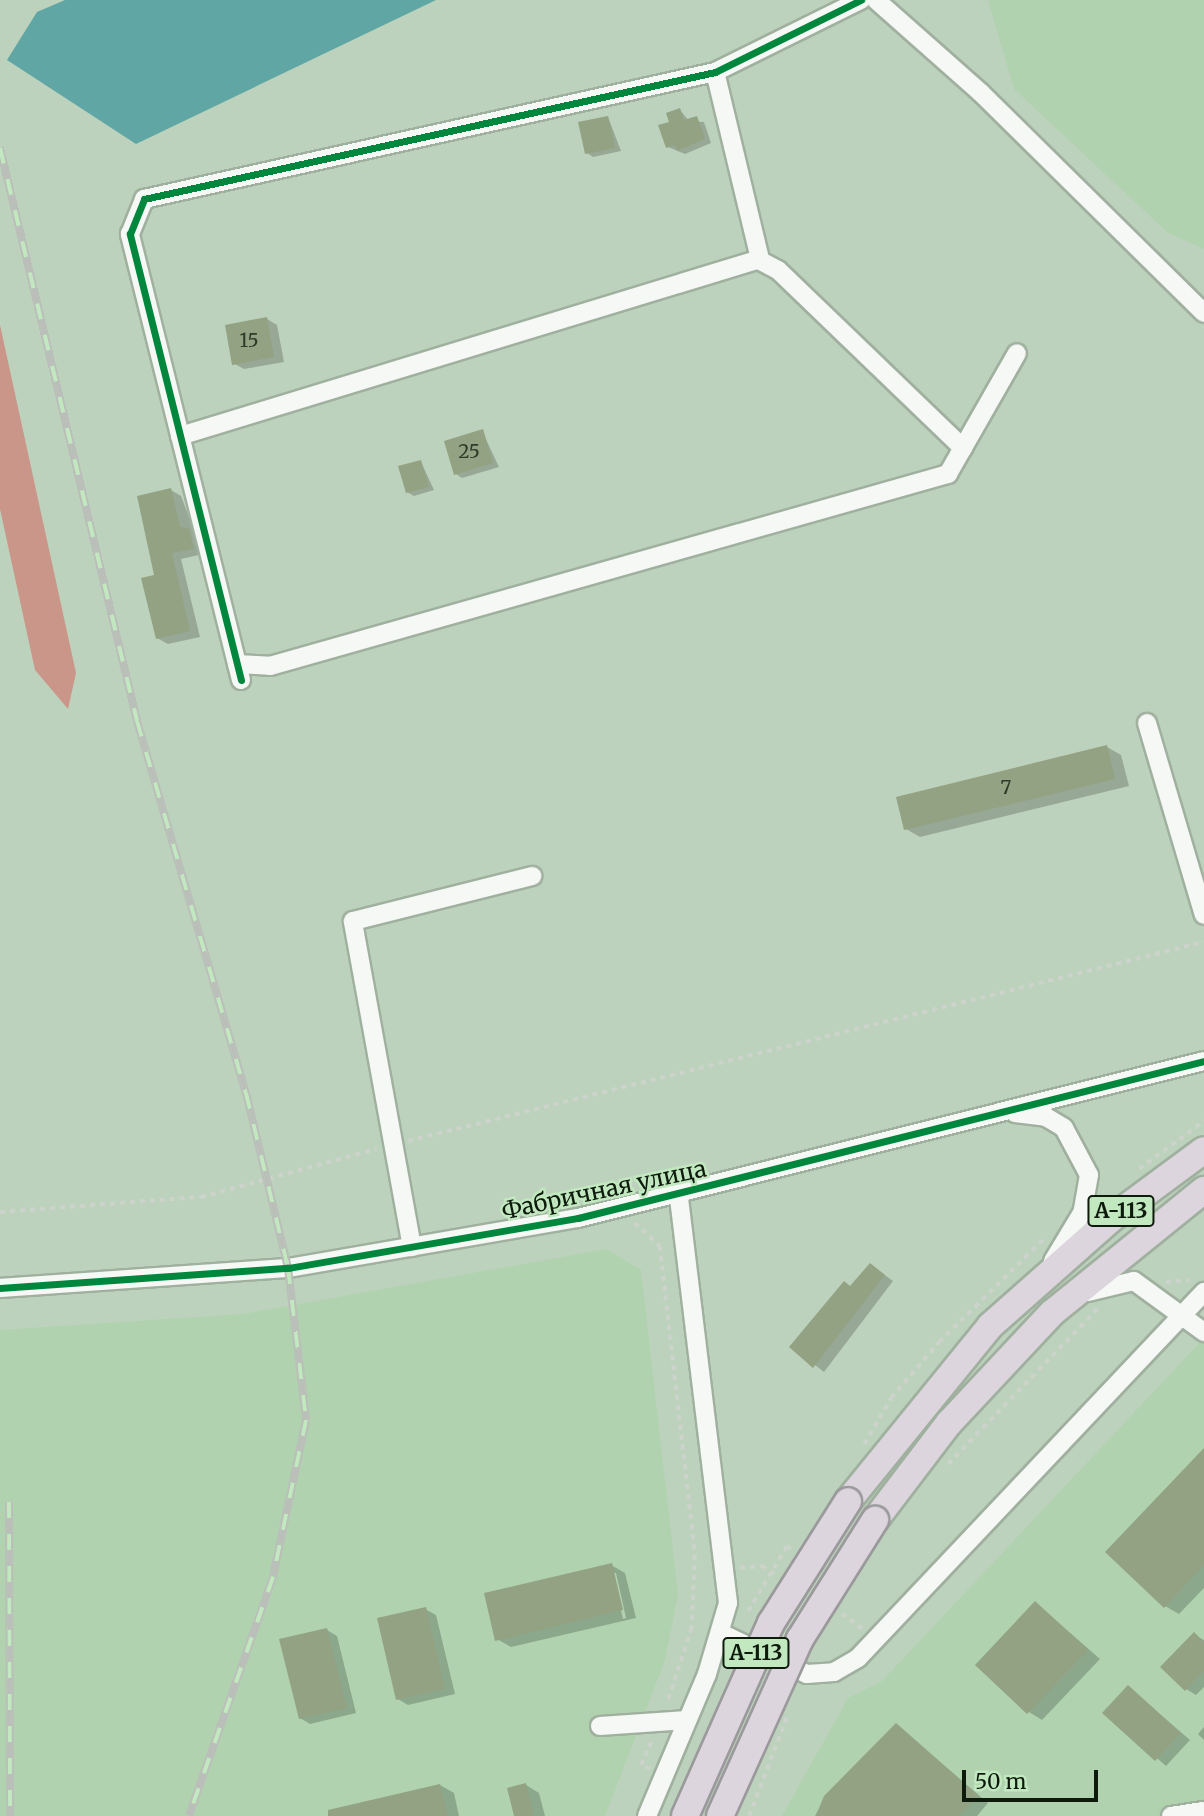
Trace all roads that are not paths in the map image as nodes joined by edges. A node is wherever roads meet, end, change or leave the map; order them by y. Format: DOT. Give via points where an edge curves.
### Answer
graph roads {
  1 [pos="861,0"];
  2 [pos="876,0"];
  3 [pos="715,72"];
  4 [pos="757,260"];
  5 [pos="1204,313"];
  6 [pos="1017,353"];
  7 [pos="180,436"];
  8 [pos="962,449"];
  9 [pos="1147,723"];
  10 [pos="532,876"];
  11 [pos="1204,915"];
  12 [pos="1204,1061"];
  13 [pos="994,1113"];
  14 [pos="1204,1150"];
  15 [pos="1204,1190"];
  16 [pos="679,1196"];
  17 [pos="412,1247"];
  18 [pos="1043,1276"];
  19 [pos="1201,1284"];
  20 [pos="0,1287"];
  21 [pos="1052,1313"];
  22 [pos="1183,1315"];
  23 [pos="1204,1332"];
  24 [pos="723,1634"];
  25 [pos="687,1720"];
  26 [pos="600,1726"];
  27 [pos="730,1809"];
  28 [pos="1204,1811"];
  29 [pos="647,1816"];
  30 [pos="685,1816"];
  31 [pos="1171,1816"];
  1 -- 3 [label="street"];
  2 -- 5 [label="street" via="981,93"];
  3 -- 4 [label="street"];
  3 -- 7 [label="street" via="144,200 130,234"];
  4 -- 7 [label="street"];
  4 -- 8 [label="street" via="778,270"];
  6 -- 8 [label="street"];
  7 -- 8 [label="street" via="239,672 948,474"];
  9 -- 11 [label="street"];
  10 -- 17 [label="street" via="354,921"];
  12 -- 13 [label="street, Фабричная улица"];
  13 -- 16 [label="street, Фабричная улица"];
  13 -- 18 [label="street" via="1046,1117 1064,1128 1084,1157 1090,1193"];
  14 -- 18 [label="highway, А-113"];
  15 -- 21 [label="highway, А-113"];
  16 -- 17 [label="street, Фабричная улица"];
  16 -- 24 [label="street" via="729,1571"];
  17 -- 20 [label="street, Фабричная улица" via="288,1268"];
  18 -- 30 [label="highway, А-113, bridge" via="990,1326 848,1501 739,1685"];
  19 -- 22 [label="street"];
  21 -- 22 [label="street" via="1122,1280 1146,1285"];
  21 -- 27 [label="highway, А-113, bridge" via="949,1423 875,1520 800,1639"];
  22 -- 23 [label="street"];
  22 -- 24 [label="street" via="847,1666 807,1674"];
  24 -- 25 [label="street"];
  25 -- 26 [label="street" via="662,1718"];
  25 -- 29 [label="street"];
  28 -- 31 [label="street"];
}
